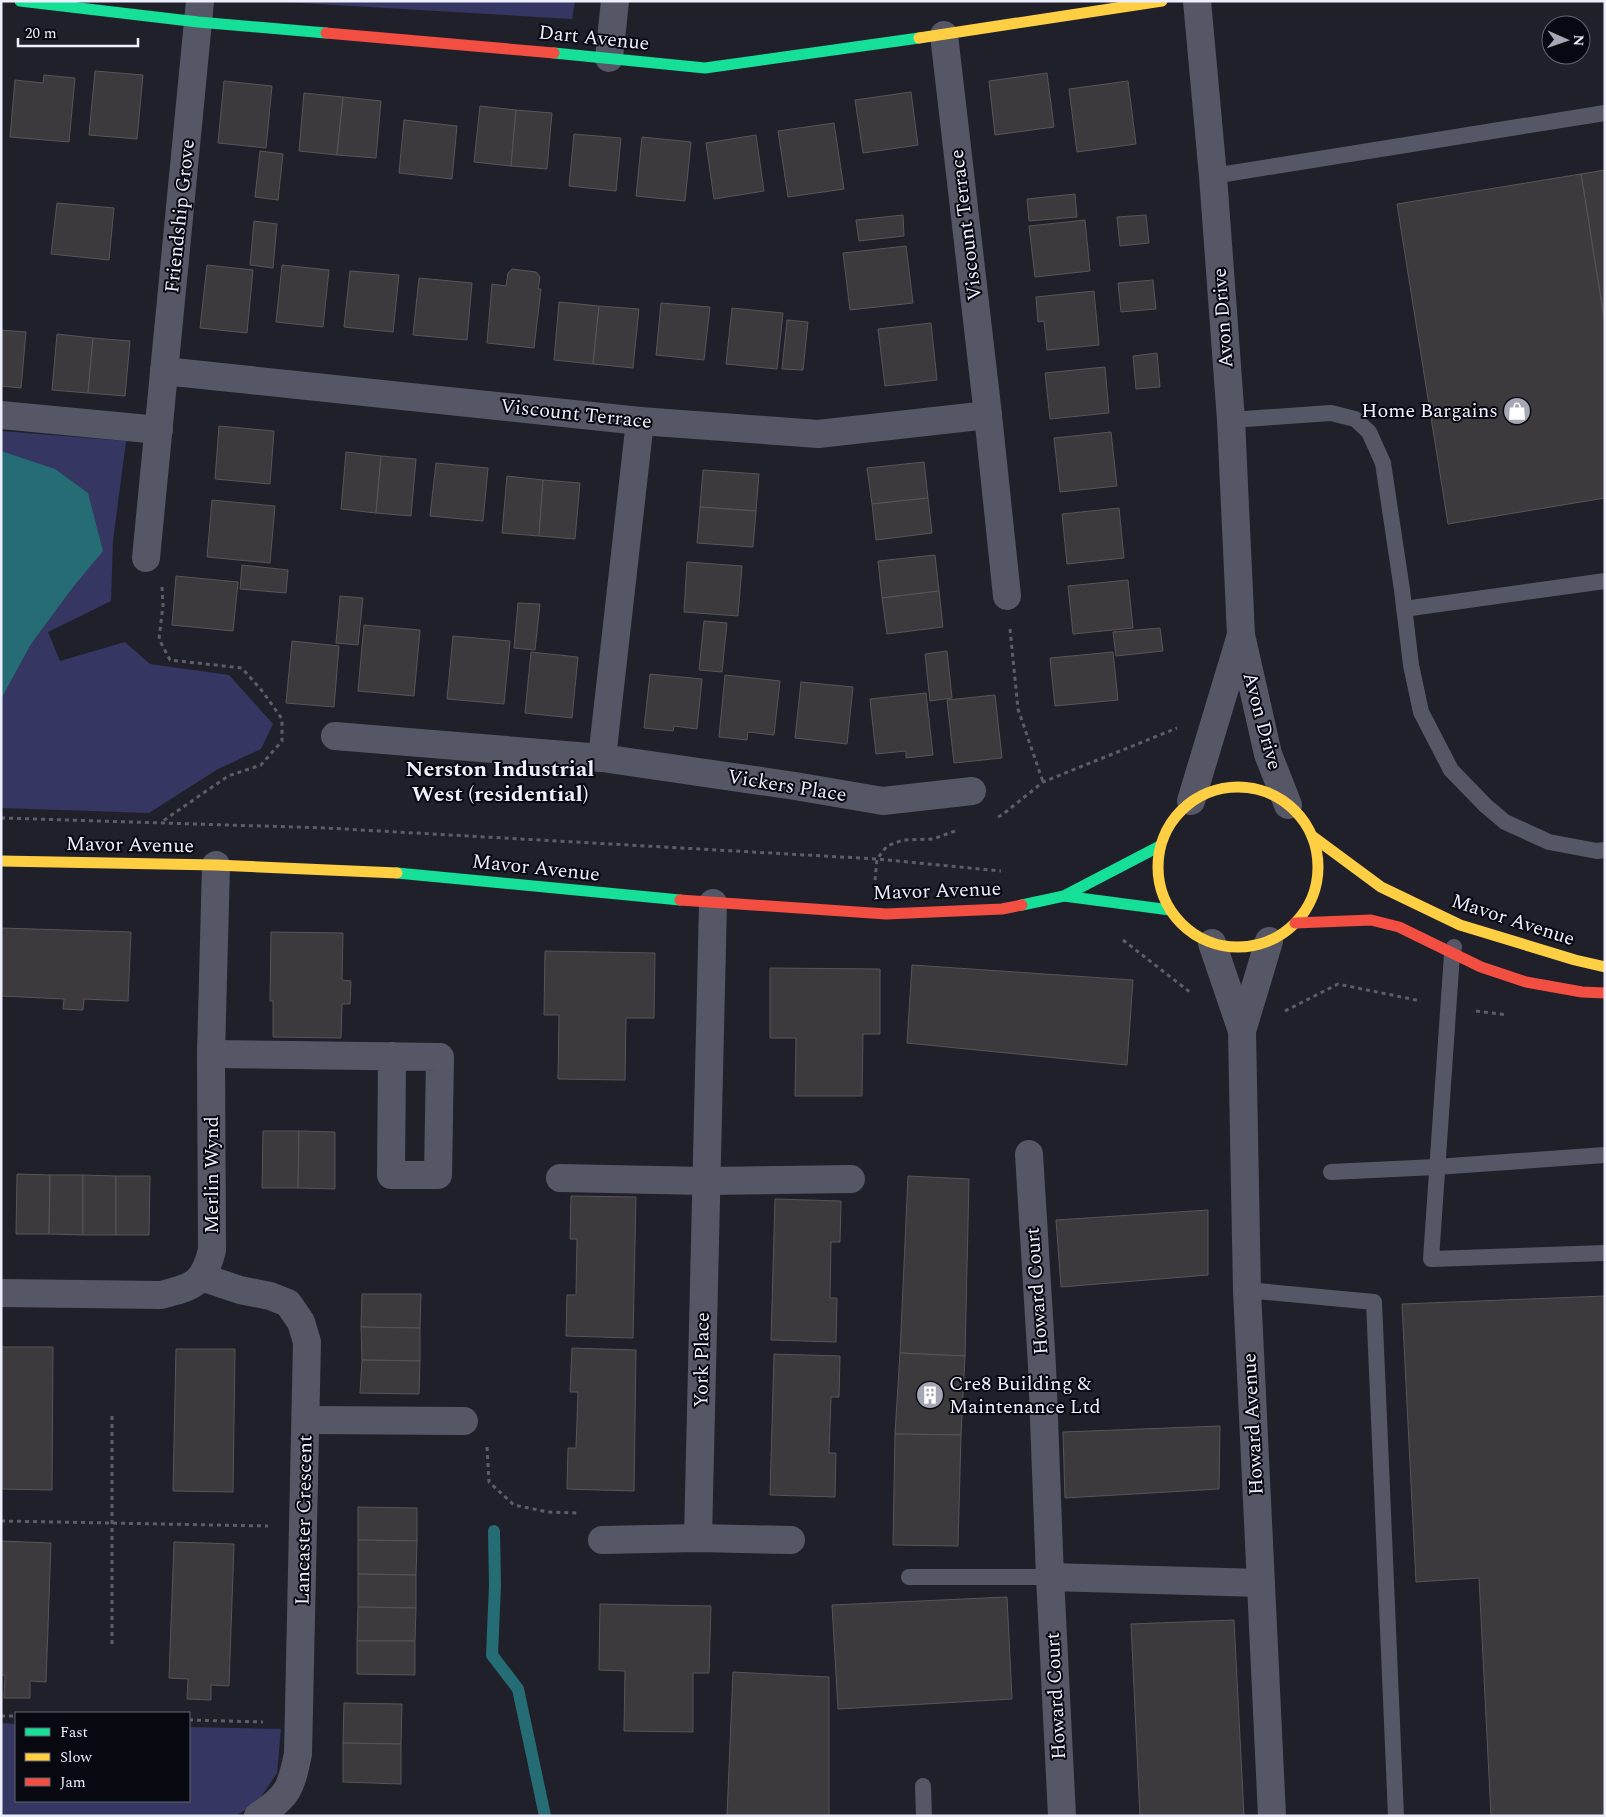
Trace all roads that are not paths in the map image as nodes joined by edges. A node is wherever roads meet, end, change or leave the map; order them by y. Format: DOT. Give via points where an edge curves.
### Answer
graph roads {
  1 [pos="20,1"];
  2 [pos="615,1"];
  3 [pos="1162,1"];
  4 [pos="1197,1"];
  5 [pos="199,12"];
  6 [pos="944,35"];
  7 [pos="609,58"];
  8 [pos="1605,113"];
  9 [pos="1213,176"];
  10 [pos="164,371"];
  11 [pos="1,415"];
  12 [pos="988,415"];
  13 [pos="1231,420"];
  14 [pos="640,421"];
  15 [pos="159,430"];
  16 [pos="146,558"];
  17 [pos="1605,581"];
  18 [pos="1007,596"];
  19 [pos="1404,610"];
  20 [pos="1240,635"];
  21 [pos="334,736"];
  22 [pos="602,758"];
  23 [pos="972,791"];
  24 [pos="1191,801"];
  25 [pos="1288,804"];
  26 [pos="1312,836"];
  27 [pos="1160,846"];
  28 [pos="1605,850"];
  29 [pos="1,861"];
  30 [pos="216,865"];
  31 [pos="1064,896"];
  32 [pos="713,903"];
  33 [pos="1170,910"];
  34 [pos="1295,923"];
  35 [pos="1460,925"];
  36 [pos="1269,941"];
  37 [pos="1212,943"];
  38 [pos="1452,954"];
  39 [pos="1605,967"];
  40 [pos="1605,993"];
  41 [pos="1242,1032"];
  42 [pos="211,1054"];
  43 [pos="392,1056"];
  44 [pos="1029,1154"];
  45 [pos="1605,1155"];
  46 [pos="1436,1167"];
  47 [pos="1331,1172"];
  48 [pos="560,1178"];
  49 [pos="851,1179"];
  50 [pos="706,1182"];
  51 [pos="1605,1253"];
  52 [pos="201,1277"];
  53 [pos="1247,1290"];
  54 [pos="1,1293"];
  55 [pos="306,1420"];
  56 [pos="464,1421"];
  57 [pos="698,1538"];
  58 [pos="602,1540"];
  59 [pos="792,1540"];
  60 [pos="909,1577"];
  61 [pos="1050,1577"];
  62 [pos="1261,1582"];
  63 [pos="923,1786"];
  64 [pos="258,1816"];
  65 [pos="924,1816"];
  66 [pos="1062,1816"];
  67 [pos="1272,1816"];
  68 [pos="1396,1816"];
  1 -- 5 [label="street, Dart Avenue"];
  2 -- 7 [label="street"];
  3 -- 6 [label="street, Dart Avenue"];
  4 -- 9 [label="street, Avon Drive"];
  5 -- 7 [label="street, Dart Avenue"];
  5 -- 10 [label="street, Friendship Grove"];
  6 -- 7 [label="street, Dart Avenue" via="705,68"];
  6 -- 12 [label="street, Viscount Terrace"];
  8 -- 9 [label="lane"];
  9 -- 13 [label="street, Avon Drive"];
  10 -- 14 [label="street, Viscount Terrace"];
  10 -- 15 [label="street, Friendship Grove"];
  11 -- 15 [label="street"];
  12 -- 14 [label="street, Viscount Terrace" via="818,434"];
  12 -- 18 [label="street, Viscount Terrace"];
  13 -- 19 [label="lane" via="1331,413 1355,420 1369,432 1383,463"];
  13 -- 20 [label="street, Avon Drive"];
  14 -- 22 [label="street"];
  15 -- 16 [label="street, Friendship Grove"];
  17 -- 19 [label="lane"];
  19 -- 28 [label="lane" via="1410,665 1421,712 1451,770 1505,822 1549,842"];
  20 -- 24 [label="street, Avon Drive"];
  20 -- 25 [label="street, Avon Drive" via="1268,754"];
  21 -- 22 [label="street, Vickers Place"];
  22 -- 23 [label="street, Vickers Place" via="883,801"];
  24 -- 25 [label="street" via="1215,790 1241,787 1266,792"];
  24 -- 27 [label="street" via="1172,821"];
  25 -- 26 [label="street"];
  26 -- 34 [label="street" via="1318,858 1316,882 1309,904"];
  26 -- 35 [label="street, Mavor Avenue" via="1381,887"];
  27 -- 31 [label="street, Mavor Avenue"];
  27 -- 33 [label="street" via="1161,890"];
  29 -- 30 [label="street, Mavor Avenue"];
  30 -- 32 [label="street, Mavor Avenue" via="410,874"];
  30 -- 42 [label="street, Merlin Wynd"];
  31 -- 32 [label="street, Mavor Avenue" via="1002,909 886,914"];
  31 -- 33 [label="street, Mavor Avenue"];
  32 -- 50 [label="street, York Place"];
  33 -- 37 [label="street" via="1188,930"];
  34 -- 36 [label="street"];
  34 -- 38 [label="street" via="1371,920 1399,927"];
  35 -- 38 [label="lane"];
  35 -- 39 [label="street, Mavor Avenue"];
  36 -- 37 [label="street" via="1230,947"];
  36 -- 41 [label="street, Howard Avenue"];
  37 -- 41 [label="street, Howard Avenue"];
  38 -- 40 [label="street" via="1526,982"];
  38 -- 46 [label="lane"];
  41 -- 53 [label="street, Howard Avenue"];
  42 -- 43 [label="street"];
  42 -- 52 [label="street, Merlin Wynd" via="212,1250 208,1269"];
  44 -- 61 [label="street, Howard Court"];
  45 -- 46 [label="lane"];
  46 -- 47 [label="lane"];
  46 -- 51 [label="lane" via="1431,1259"];
  48 -- 50 [label="street"];
  49 -- 50 [label="street"];
  50 -- 57 [label="street, York Place"];
  52 -- 54 [label="street" via="186,1289 161,1295"];
  52 -- 55 [label="street, Lancaster Crescent" via="288,1303 301,1322 307,1342"];
  53 -- 62 [label="street, Howard Avenue"];
  53 -- 68 [label="lane" via="1374,1302"];
  55 -- 56 [label="street"];
  55 -- 64 [label="street, Lancaster Crescent" via="298,1754 291,1783 283,1798"];
  57 -- 58 [label="street"];
  57 -- 59 [label="street"];
  60 -- 61 [label="lane"];
  61 -- 62 [label="street"];
  61 -- 66 [label="street, Howard Court"];
  62 -- 67 [label="street, Howard Avenue"];
  63 -- 65 [label="lane"];
}
